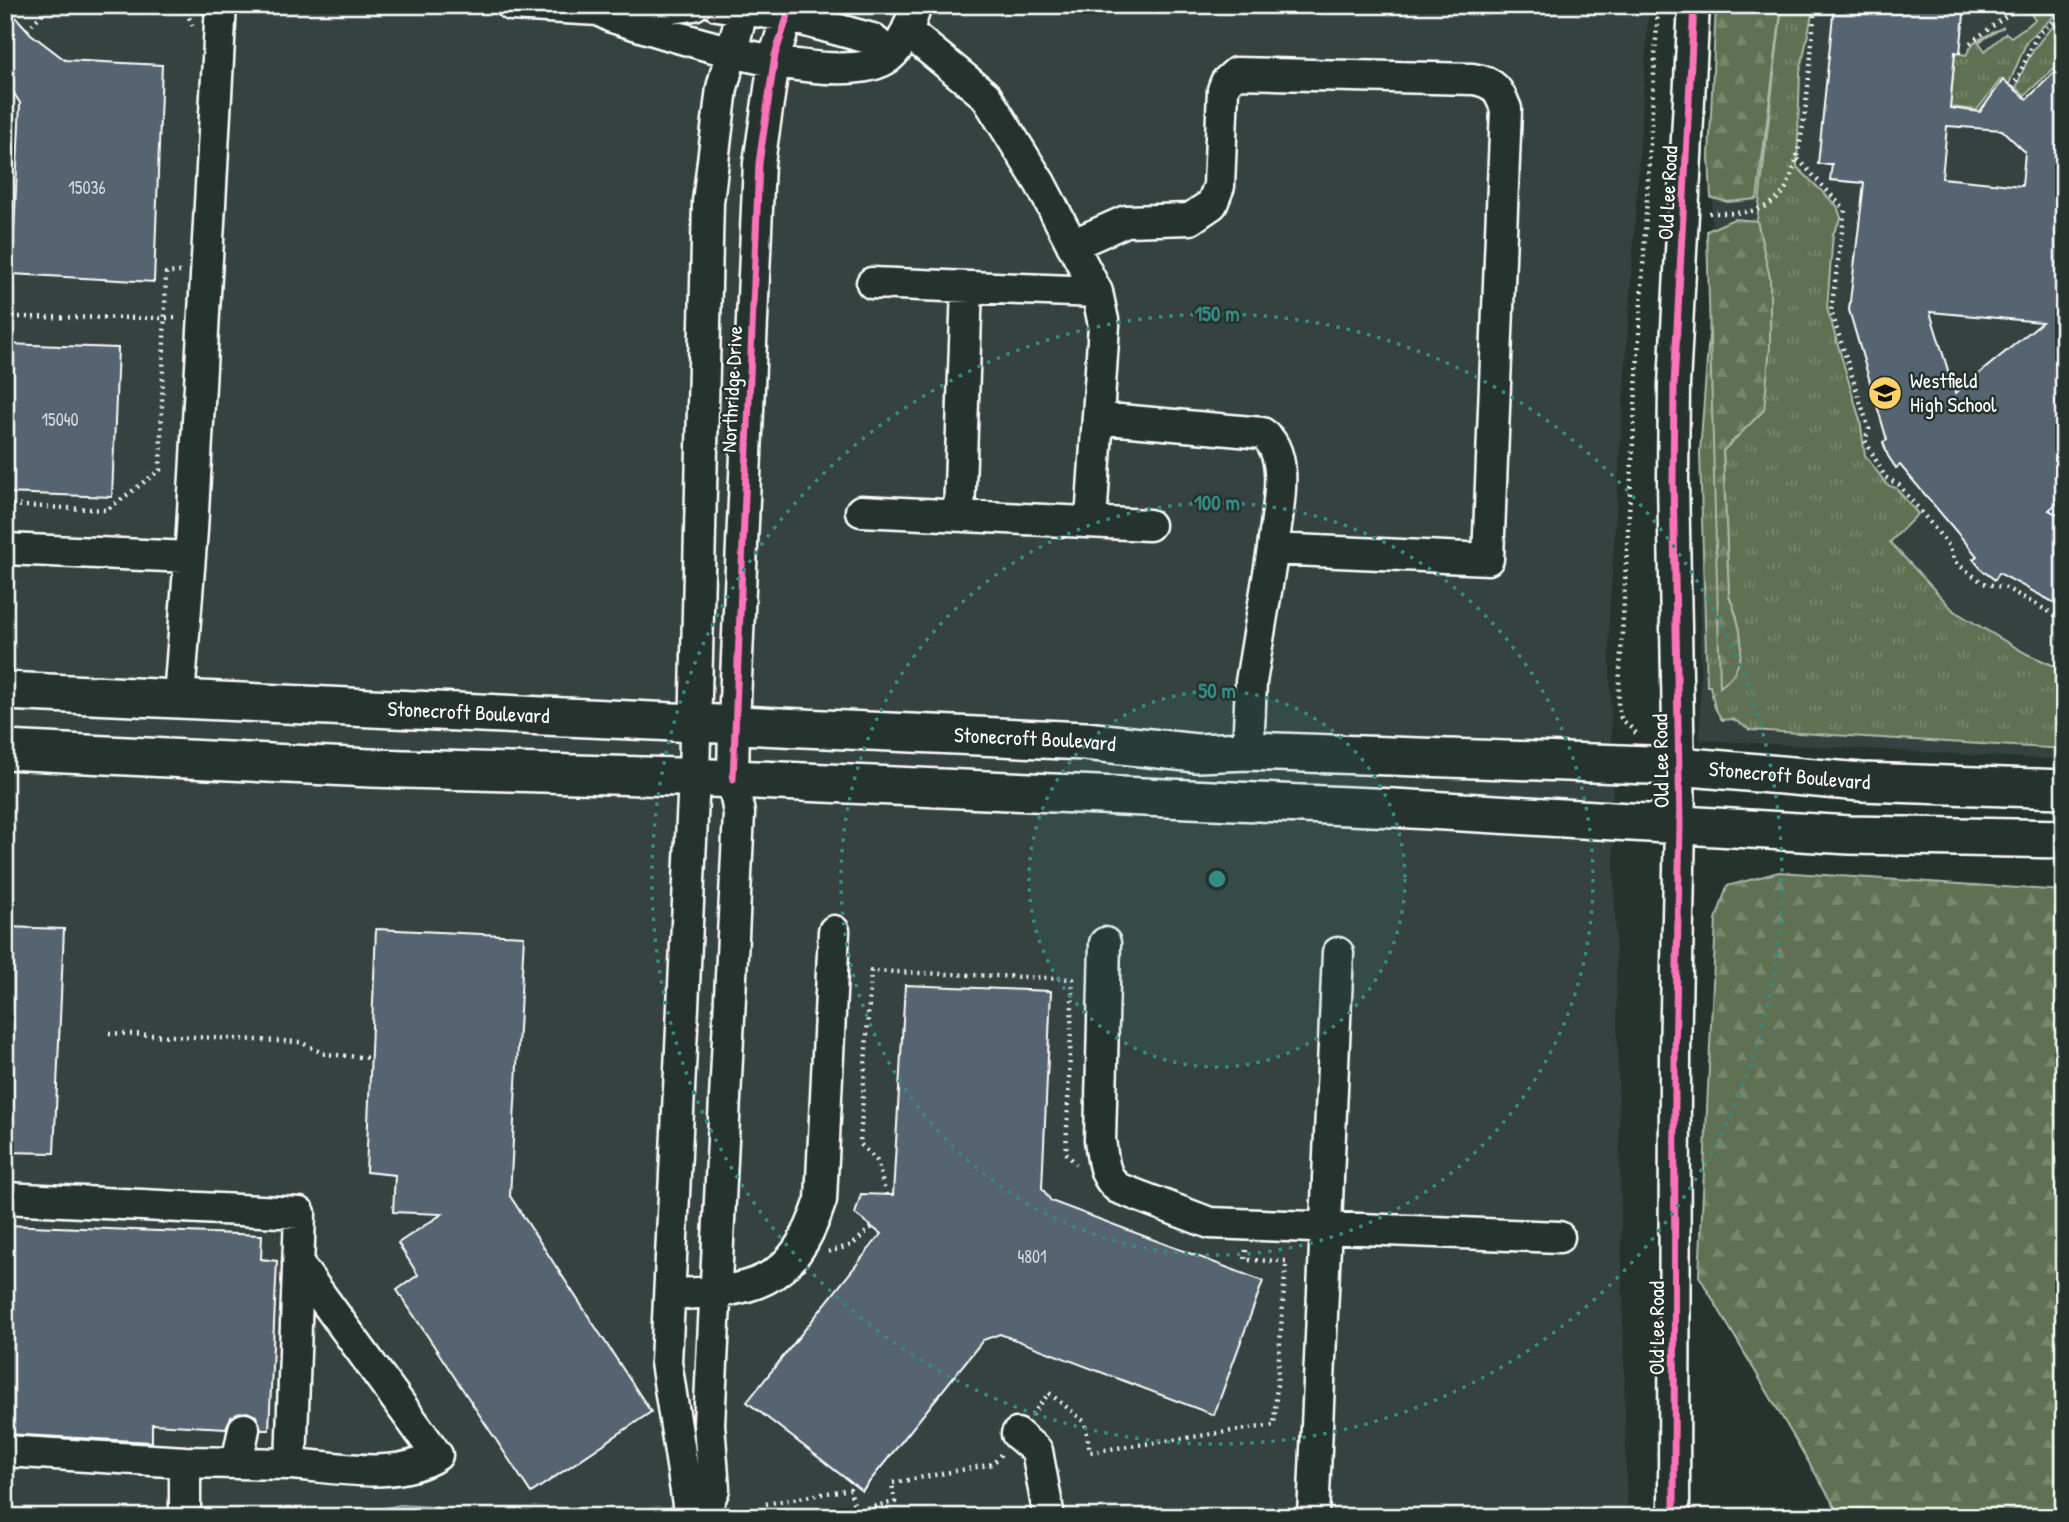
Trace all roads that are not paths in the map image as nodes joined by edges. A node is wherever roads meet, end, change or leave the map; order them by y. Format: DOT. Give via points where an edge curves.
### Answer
graph roads {
  1 [pos="221,5"];
  2 [pos="511,5"];
  3 [pos="694,5"];
  4 [pos="1694,5"];
  5 [pos="734,6"];
  6 [pos="790,10"];
  7 [pos="603,11"];
  8 [pos="905,31"];
  9 [pos="730,52"];
  10 [pos="774,62"];
  11 [pos="1072,245"];
  12 [pos="872,283"];
  13 [pos="967,287"];
  14 [pos="1097,292"];
  15 [pos="1098,418"];
  16 [pos="861,511"];
  17 [pos="959,515"];
  18 [pos="1091,521"];
  19 [pos="1149,525"];
  20 [pos="5,549"];
  21 [pos="1273,549"];
  22 [pos="190,557"];
  23 [pos="5,691"];
  24 [pos="179,698"];
  25 [pos="695,723"];
  26 [pos="734,724"];
  27 [pos="5,750"];
  28 [pos="1248,751"];
  29 [pos="1678,766"];
  30 [pos="694,777"];
  31 [pos="733,779"];
  32 [pos="2064,789"];
  33 [pos="1679,824"];
  34 [pos="2064,839"];
  35 [pos="834,931"];
  36 [pos="1105,943"];
  37 [pos="1338,953"];
  38 [pos="5,1198"];
  39 [pos="1326,1226"];
  40 [pos="1559,1237"];
  41 [pos="299,1264"];
  42 [pos="715,1293"];
  43 [pos="670,1294"];
  44 [pos="244,1429"];
  45 [pos="1017,1434"];
  46 [pos="5,1451"];
  47 [pos="186,1462"];
  48 [pos="237,1463"];
  49 [pos="291,1464"];
  50 [pos="185,1517"];
  51 [pos="690,1517"];
  52 [pos="702,1517"];
  53 [pos="1049,1517"];
  54 [pos="1312,1517"];
  55 [pos="1674,1517"];
  1 -- 22 [label="street"];
  2 -- 7 [label="street"];
  3 -- 7 [label="street"];
  4 -- 29 [label="street, Old Lee Road" via="1674,385"];
  5 -- 6 [label="street"];
  5 -- 9 [label="street, Northridge Drive"];
  6 -- 8 [label="street" via="872,38"];
  6 -- 10 [label="street, Northridge Drive"];
  7 -- 9 [label="street"];
  8 -- 10 [label="street" via="866,68"];
  8 -- 11 [label="street" via="986,96"];
  9 -- 10 [label="street"];
  9 -- 25 [label="street, Northridge Drive" via="708,202"];
  10 -- 26 [label="street, Northridge Drive" via="760,163"];
  11 -- 14 [label="street"];
  11 -- 21 [label="street" via="1126,221 1189,219 1212,204 1219,186 1223,90 1236,73 1473,79 1489,82 1500,92 1506,109 1488,559"];
  12 -- 13 [label="street"];
  13 -- 14 [label="street"];
  13 -- 17 [label="street"];
  14 -- 15 [label="street" via="1104,325"];
  15 -- 18 [label="street"];
  15 -- 21 [label="street" via="1262,433 1274,441 1281,460"];
  16 -- 17 [label="street"];
  17 -- 18 [label="street"];
  18 -- 19 [label="street"];
  20 -- 22 [label="street"];
  21 -- 28 [label="street" via="1251,682"];
  22 -- 24 [label="street"];
  23 -- 24 [label="main road, Stonecroft Boulevard"];
  24 -- 25 [label="main road, Stonecroft Boulevard"];
  25 -- 26 [label="main road, Stonecroft Boulevard"];
  25 -- 30 [label="street, Northridge Drive"];
  26 -- 28 [label="main road, Stonecroft Boulevard" via="1086,741 1196,753"];
  26 -- 31 [label="street, Northridge Drive"];
  27 -- 30 [label="main road" via="357,768"];
  28 -- 29 [label="main road, Stonecroft Boulevard"];
  29 -- 32 [label="main road, Stonecroft Boulevard" via="1861,782"];
  29 -- 33 [label="street, Old Lee Road"];
  30 -- 31 [label="main road"];
  30 -- 43 [label="street, Northridge Drive"];
  31 -- 33 [label="main road"];
  31 -- 42 [label="street, Northridge Drive" via="739,814"];
  33 -- 34 [label="main road" via="1850,835"];
  33 -- 55 [label="street, Old Lee Road"];
  35 -- 42 [label="street" via="822,1183 816,1214 801,1244 775,1275 760,1284"];
  36 -- 39 [label="street" via="1100,1140 1109,1181 1210,1223"];
  37 -- 39 [label="street"];
  38 -- 41 [label="street" via="300,1213"];
  39 -- 40 [label="street"];
  39 -- 54 [label="street"];
  41 -- 49 [label="street"];
  41 -- 49 [label="street" via="437,1455 424,1464 393,1469"];
  42 -- 43 [label="street"];
  42 -- 52 [label="street, Northridge Drive" via="709,1437 713,1489"];
  43 -- 51 [label="street, Northridge Drive" via="666,1362"];
  44 -- 48 [label="street"];
  45 -- 53 [label="street" via="1037,1451"];
  46 -- 47 [label="street"];
  47 -- 48 [label="street"];
  47 -- 50 [label="street"];
  48 -- 49 [label="street"];
}
